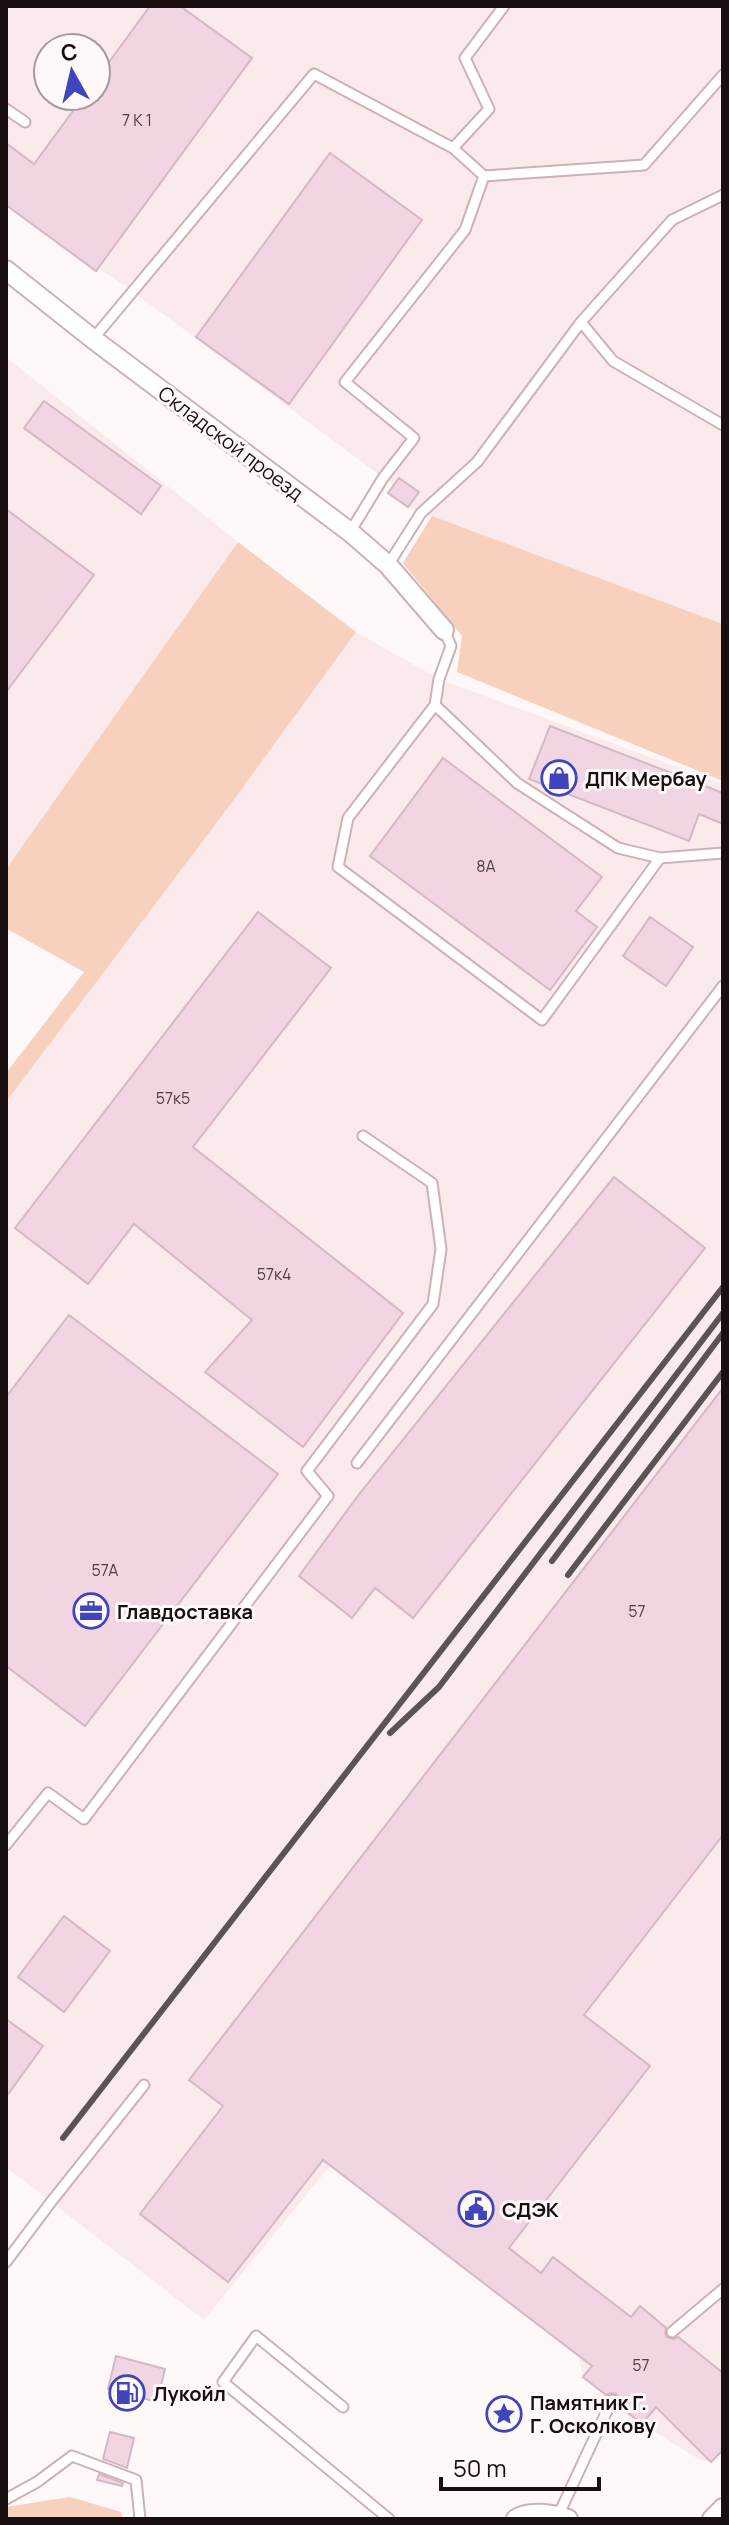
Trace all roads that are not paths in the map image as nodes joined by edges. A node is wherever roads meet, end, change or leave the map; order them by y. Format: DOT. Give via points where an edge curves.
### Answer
graph roads {
  1 [pos="504,6"];
  2 [pos="723,75"];
  3 [pos="6,109"];
  4 [pos="25,122"];
  5 [pos="453,148"];
  6 [pos="484,176"];
  7 [pos="723,195"];
  8 [pos="6,270"];
  9 [pos="581,322"];
  10 [pos="93,339"];
  11 [pos="723,425"];
  12 [pos="350,532"];
  13 [pos="388,565"];
  14 [pos="444,630"];
  15 [pos="435,705"];
  16 [pos="723,853"];
  17 [pos="660,858"];
  18 [pos="723,986"];
  19 [pos="363,1136"];
  20 [pos="357,1463"];
  21 [pos="6,1845"];
  22 [pos="144,2085"];
  23 [pos="6,2262"];
  24 [pos="723,2289"];
  25 [pos="672,2332"];
  26 [pos="612,2400"];
  27 [pos="343,2407"];
  28 [pos="6,2499"];
  29 [pos="723,2508"];
  30 [pos="563,2517"];
  31 [pos="140,2519"];
  32 [pos="389,2519"];
  33 [pos="516,2519"];
  34 [pos="712,2519"];
  1 -- 5 [label="lane" via="465,58 489,109"];
  2 -- 6 [label="lane" via="644,165"];
  3 -- 4 [label="lane"];
  5 -- 6 [label="lane"];
  5 -- 10 [label="lane" via="314,74"];
  6 -- 12 [label="lane" via="465,230 345,382 414,438"];
  7 -- 9 [label="lane" via="672,220"];
  8 -- 10 [label="street, Складской проезд"];
  9 -- 11 [label="lane" via="613,361"];
  9 -- 13 [label="lane" via="477,462 421,513"];
  10 -- 12 [label="street, Складской проезд"];
  12 -- 13 [label="street, Складской проезд"];
  13 -- 14 [label="street, Складской проезд"];
  14 -- 15 [label="lane" via="451,646"];
  15 -- 17 [label="lane" via="517,783 618,848"];
  15 -- 17 [label="lane" via="348,818 338,867 542,1020"];
  16 -- 17 [label="lane"];
  18 -- 20 [label="lane"];
  19 -- 21 [label="lane" via="432,1183 441,1249 433,1304 307,1471 328,1496 84,1819 48,1793"];
  22 -- 23 [label="lane"];
  24 -- 25 [label="lane"];
  26 -- 30 [label="lane"];
  27 -- 32 [label="lane" via="256,2336 223,2382"];
  28 -- 31 [label="lane" via="72,2456 136,2480"];
  29 -- 34 [label="street"];
  30 -- 33 [label="street" via="523,2514"];
}
